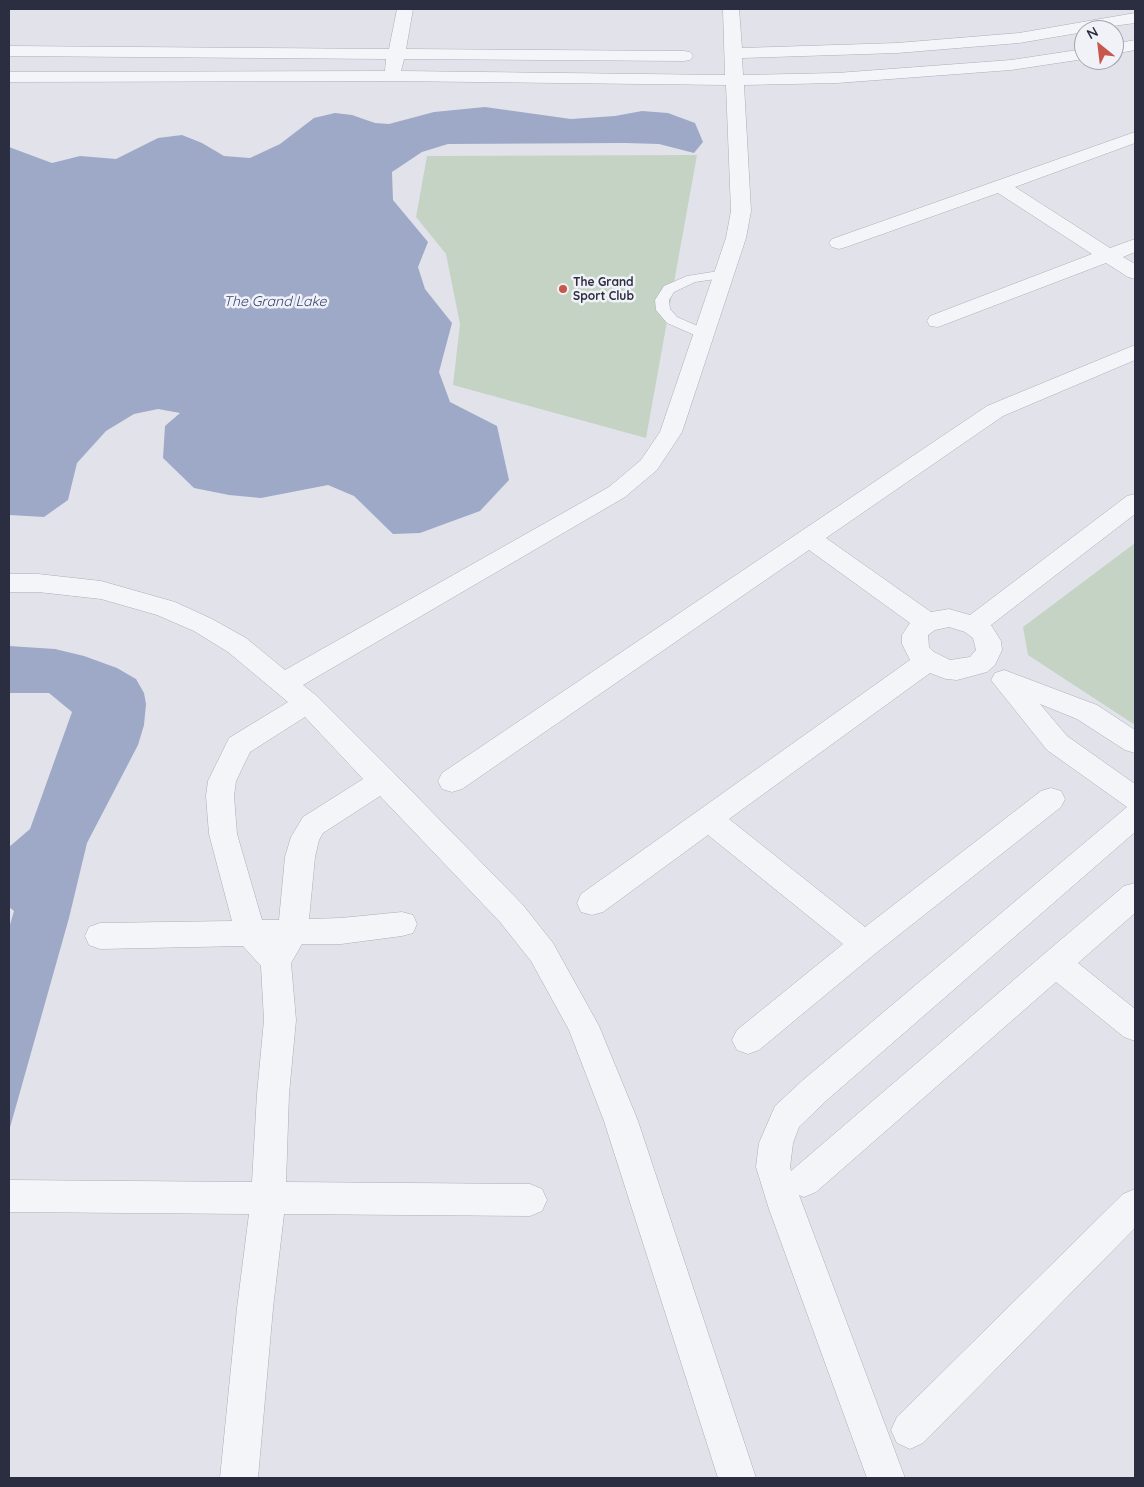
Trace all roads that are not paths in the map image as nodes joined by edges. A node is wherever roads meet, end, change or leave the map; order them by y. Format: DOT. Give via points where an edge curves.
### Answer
graph roads {
  1 [pos="405,9"];
  2 [pos="731,9"];
  3 [pos="1135,18"];
  4 [pos="9,51"];
  5 [pos="734,52"];
  6 [pos="398,53"];
  7 [pos="1074,55"];
  8 [pos="684,56"];
  9 [pos="391,76"];
  10 [pos="9,77"];
  11 [pos="733,80"];
  12 [pos="1135,137"];
  13 [pos="1002,186"];
  14 [pos="839,243"];
  15 [pos="1135,245"];
  16 [pos="1108,256"];
  17 [pos="1135,273"];
  18 [pos="725,274"];
  19 [pos="938,321"];
  20 [pos="704,334"];
  21 [pos="1135,352"];
  22 [pos="1135,502"];
  23 [pos="809,538"];
  24 [pos="9,583"];
  25 [pos="926,622"];
  26 [pos="974,625"];
  27 [pos="928,661"];
  28 [pos="980,664"];
  29 [pos="1004,680"];
  30 [pos="295,694"];
  31 [pos="1135,743"];
  32 [pos="383,780"];
  33 [pos="452,781"];
  34 [pos="1051,799"];
  35 [pos="1135,800"];
  36 [pos="1135,816"];
  37 [pos="709,819"];
  38 [pos="1135,895"];
  39 [pos="592,903"];
  40 [pos="402,924"];
  41 [pos="250,932"];
  42 [pos="293,933"];
  43 [pos="100,936"];
  44 [pos="865,944"];
  45 [pos="276,962"];
  46 [pos="1056,963"];
  47 [pos="1135,1026"];
  48 [pos="748,1040"];
  49 [pos="804,1182"];
  50 [pos="9,1196"];
  51 [pos="268,1198"];
  52 [pos="530,1200"];
  53 [pos="1135,1205"];
  54 [pos="910,1430"];
  55 [pos="239,1478"];
  56 [pos="737,1478"];
  57 [pos="886,1478"];
  1 -- 6 [label="street"];
  2 -- 5 [label="street"];
  3 -- 5 [label="street" via="1000,40 897,48"];
  4 -- 6 [label="street"];
  5 -- 11 [label="street"];
  6 -- 8 [label="street"];
  6 -- 9 [label="street"];
  7 -- 11 [label="street" via="909,74"];
  9 -- 10 [label="street"];
  9 -- 11 [label="street"];
  11 -- 18 [label="street" via="741,211"];
  12 -- 13 [label="street"];
  13 -- 14 [label="street"];
  13 -- 16 [label="street"];
  15 -- 16 [label="street"];
  16 -- 17 [label="street"];
  16 -- 19 [label="street"];
  18 -- 20 [label="street"];
  18 -- 20 [label="lane" via="692,279 669,289 662,300 663,310 672,320"];
  20 -- 30 [label="street" via="671,432 649,465 617,492"];
  21 -- 23 [label="street" via="1003,406"];
  22 -- 26 [label="street"];
  23 -- 25 [label="street"];
  23 -- 33 [label="street"];
  24 -- 30 [label="street" via="101,590 166,608 237,645"];
  25 -- 26 [label="street" via="950,618"];
  25 -- 27 [label="street" via="915,635 915,644"];
  26 -- 28 [label="street" via="988,641 989,650"];
  27 -- 28 [label="street" via="957,670"];
  27 -- 37 [label="street"];
  28 -- 29 [label="street"];
  29 -- 31 [label="street" via="1087,712"];
  29 -- 35 [label="street" via="1057,743"];
  30 -- 32 [label="street"];
  30 -- 41 [label="street" via="239,746 222,781 223,834"];
  32 -- 42 [label="street" via="313,825 305,837"];
  32 -- 56 [label="street" via="511,913 542,952 583,1026 621,1121"];
  34 -- 44 [label="street"];
  36 -- 57 [label="street" via="815,1090 786,1117 776,1143 773,1167 786,1209"];
  37 -- 39 [label="street"];
  37 -- 44 [label="street"];
  38 -- 46 [label="street"];
  40 -- 42 [label="street"];
  41 -- 42 [label="street"];
  41 -- 43 [label="street"];
  41 -- 45 [label="street"];
  42 -- 45 [label="street"];
  44 -- 48 [label="street"];
  45 -- 51 [label="street" via="280,1020"];
  46 -- 47 [label="street"];
  46 -- 49 [label="street"];
  50 -- 51 [label="street"];
  51 -- 52 [label="street"];
  51 -- 55 [label="street"];
  53 -- 54 [label="street"];
}
